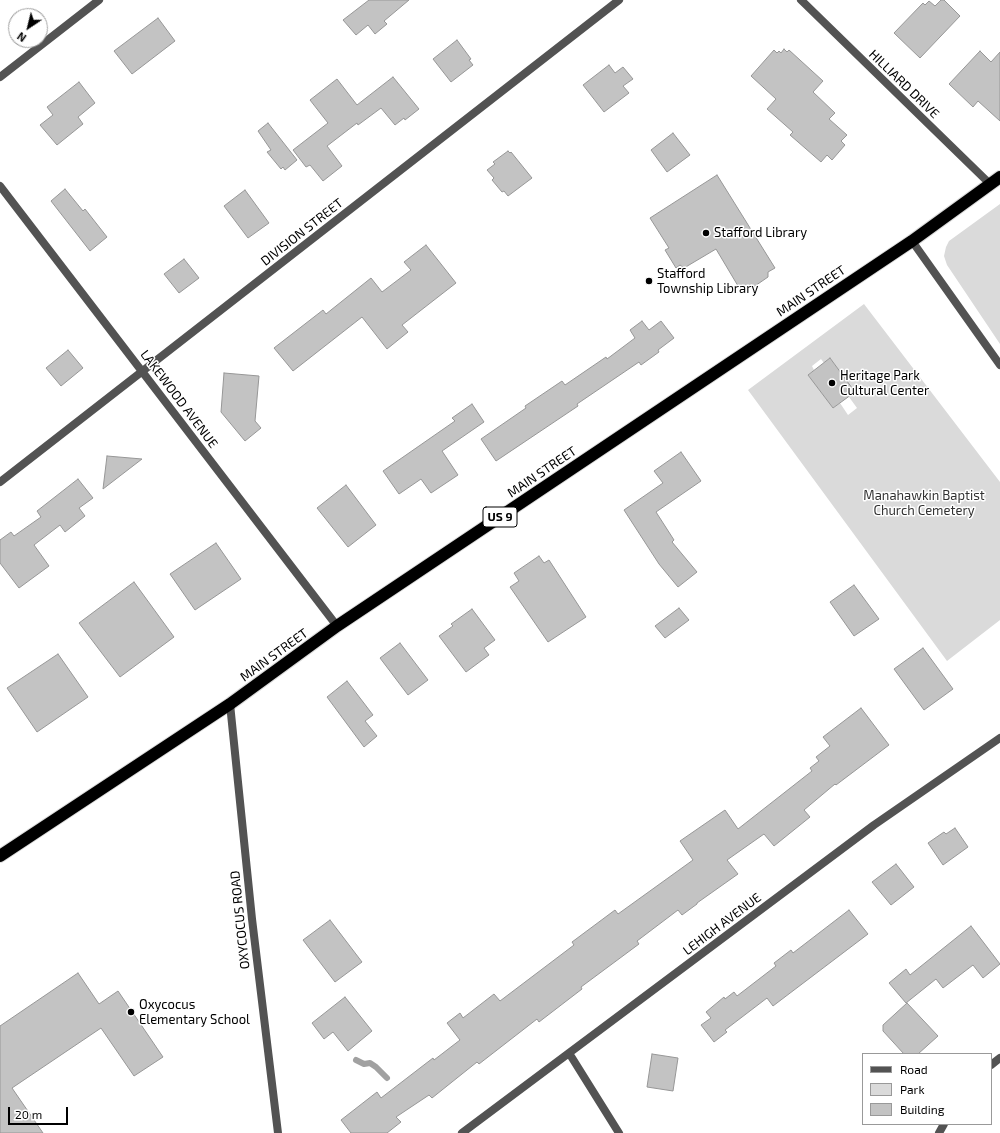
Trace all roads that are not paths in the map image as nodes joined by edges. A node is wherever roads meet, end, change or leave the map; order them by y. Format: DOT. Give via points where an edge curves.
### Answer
graph roads {
  1 [pos="99,0"];
  2 [pos="619,0"];
  3 [pos="801,0"];
  4 [pos="0,77"];
  5 [pos="995,181"];
  6 [pos="0,186"];
  7 [pos="912,241"];
  8 [pos="1000,365"];
  9 [pos="142,371"];
  10 [pos="0,482"];
  11 [pos="337,626"];
  12 [pos="230,704"];
  13 [pos="1000,738"];
  14 [pos="0,856"];
  15 [pos="569,1053"];
  16 [pos="1000,1058"];
  17 [pos="992,1064"];
  18 [pos="278,1133"];
  19 [pos="462,1133"];
  20 [pos="619,1133"];
  1 -- 4 [label="street"];
  2 -- 9 [label="street, DIVISION STREET"];
  3 -- 5 [label="street, HILLIARD DRIVE"];
  5 -- 7 [label="highway, MAIN STREET / US 9"];
  6 -- 9 [label="street, LAKEWOOD AVENUE"];
  7 -- 8 [label="street"];
  7 -- 11 [label="highway, MAIN STREET / US 9"];
  9 -- 10 [label="street, DIVISION STREET"];
  9 -- 11 [label="street, LAKEWOOD AVENUE"];
  11 -- 12 [label="highway, MAIN STREET / US 9"];
  12 -- 14 [label="highway, MAIN STREET / US 9"];
  12 -- 18 [label="street, OXYCOCUS ROAD" via="252,919"];
  13 -- 15 [label="street, LEHIGH AVENUE" via="874,825"];
  15 -- 19 [label="street, LEHIGH AVENUE"];
  15 -- 20 [label="street"];
  16 -- 17 [label="street"];
}
